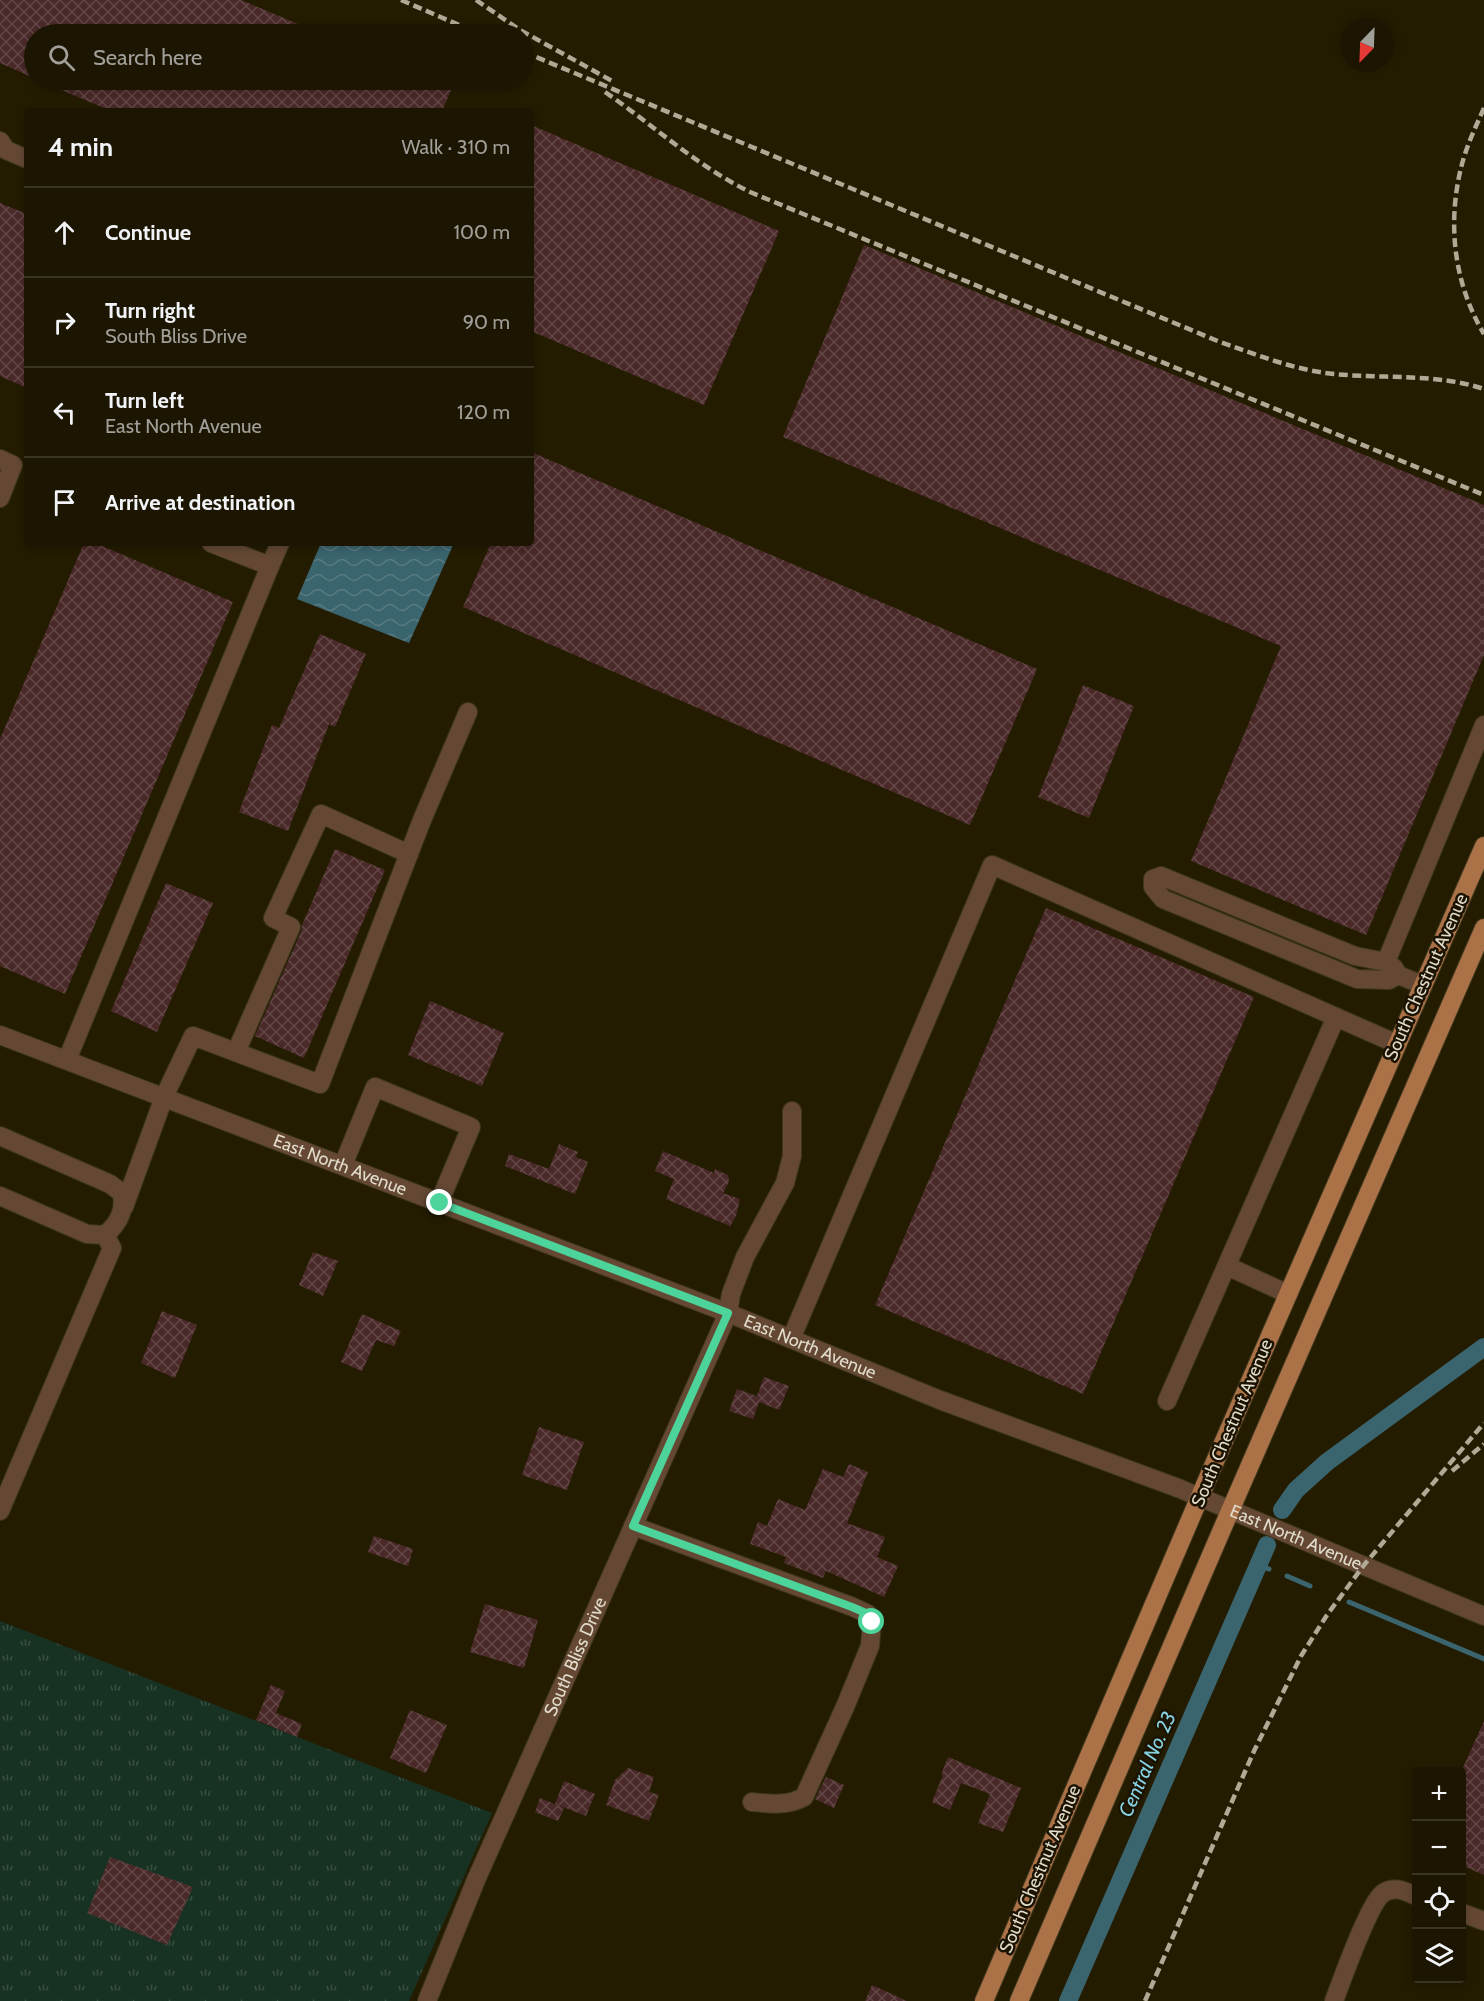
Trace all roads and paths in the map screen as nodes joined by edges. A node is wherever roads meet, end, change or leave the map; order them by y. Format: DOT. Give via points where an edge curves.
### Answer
graph roads {
  1 [pos="0,141"];
  2 [pos="24,158"];
  3 [pos="13,465"];
  4 [pos="0,498"];
  5 [pos="219,546"];
  6 [pos="279,546"];
  7 [pos="270,566"];
  8 [pos="468,712"];
  9 [pos="1484,725"];
  10 [pos="1484,846"];
  11 [pos="409,855"];
  12 [pos="1484,928"];
  13 [pos="1480,948"];
  14 [pos="1392,968"];
  15 [pos="1423,985"];
  16 [pos="1336,1017"];
  17 [pos="0,1035"];
  18 [pos="1397,1044"];
  19 [pos="236,1052"];
  20 [pos="67,1060"];
  21 [pos="164,1097"];
  22 [pos="792,1111"];
  23 [pos="0,1136"];
  24 [pos="343,1165"];
  25 [pos="0,1196"];
  26 [pos="440,1203"];
  27 [pos="124,1206"];
  28 [pos="105,1235"];
  29 [pos="1227,1266"];
  30 [pos="1288,1294"];
  31 [pos="728,1313"];
  32 [pos="791,1339"];
  33 [pos="1167,1401"];
  34 [pos="6,1479"];
  35 [pos="1200,1497"];
  36 [pos="1230,1509"];
  37 [pos="0,1511"];
  38 [pos="633,1526"];
  39 [pos="1484,1616"];
  40 [pos="752,1802"];
  41 [pos="1412,1894"];
  42 [pos="1466,1915"];
  43 [pos="1484,1922"];
  44 [pos="427,2001"];
  45 [pos="984,2001"];
  46 [pos="1019,2001"];
  47 [pos="1334,2001"];
  1 -- 2 [label="street" via="6,150"];
  3 -- 4 [label="street"];
  5 -- 7 [label="street"];
  6 -- 7 [label="street"];
  7 -- 20 [label="street"];
  8 -- 11 [label="street"];
  9 -- 14 [label="street"];
  10 -- 15 [label="main road, South Chestnut Avenue"];
  11 -- 19 [label="street" via="320,1084"];
  11 -- 19 [label="street" via="321,814 273,918 291,927"];
  12 -- 13 [label="main road, South Chestnut Avenue"];
  13 -- 36 [label="main road, South Chestnut Avenue"];
  14 -- 14 [label="street" via="1389,980 1357,979 1163,899 1153,887 1153,879 1161,876"];
  14 -- 15 [label="street"];
  15 -- 18 [label="main road, South Chestnut Avenue"];
  16 -- 18 [label="street"];
  16 -- 29 [label="street"];
  16 -- 32 [label="street" via="992,865"];
  17 -- 20 [label="street, East North Avenue"];
  18 -- 30 [label="main road, South Chestnut Avenue"];
  19 -- 21 [label="street" via="193,1036"];
  20 -- 21 [label="street, East North Avenue"];
  21 -- 24 [label="street, East North Avenue"];
  21 -- 27 [label="street"];
  22 -- 31 [label="street, South Bliss Drive" via="792,1156 785,1183 745,1257"];
  23 -- 27 [label="street" via="110,1184 122,1192"];
  24 -- 26 [label="street, East North Avenue"];
  24 -- 26 [label="street" via="375,1087 471,1127"];
  25 -- 28 [label="street" via="87,1234"];
  26 -- 31 [label="street, East North Avenue"];
  27 -- 28 [label="street" via="117,1225"];
  28 -- 34 [label="street" via="112,1248"];
  29 -- 30 [label="street"];
  29 -- 33 [label="street"];
  30 -- 35 [label="main road, South Chestnut Avenue"];
  31 -- 32 [label="street, East North Avenue"];
  31 -- 38 [label="street, South Bliss Drive"];
  32 -- 35 [label="street, East North Avenue" via="940,1400"];
  34 -- 37 [label="street"];
  35 -- 36 [label="street, East North Avenue"];
  35 -- 45 [label="main road, South Chestnut Avenue"];
  36 -- 39 [label="street, East North Avenue"];
  36 -- 46 [label="main road, South Chestnut Avenue"];
  38 -- 40 [label="street" via="852,1607 868,1614 872,1622 870,1646 804,1797 782,1804"];
  38 -- 44 [label="street, South Bliss Drive" via="476,1880"];
  41 -- 47 [label="street" via="1397,1888 1382,1893 1372,1908"];
  42 -- 43 [label="street"];
}
